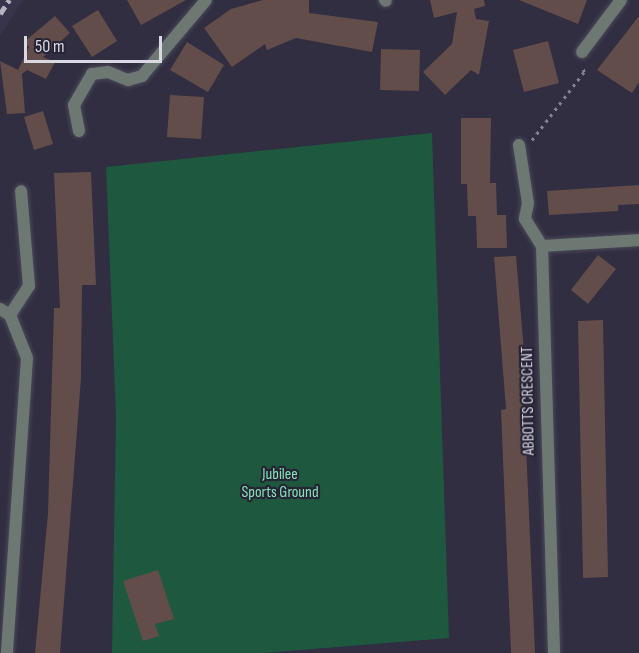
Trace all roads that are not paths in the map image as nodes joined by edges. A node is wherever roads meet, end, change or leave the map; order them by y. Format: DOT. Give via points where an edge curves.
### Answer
graph roads {
  1 [pos="621,0"];
  2 [pos="202,1"];
  3 [pos="582,52"];
  4 [pos="79,131"];
  5 [pos="519,145"];
  6 [pos="21,190"];
  7 [pos="639,240"];
  8 [pos="542,246"];
  9 [pos="5,312"];
  10 [pos="7,653"];
  11 [pos="554,653"];
  1 -- 3 [label="street"];
  2 -- 4 [label="street" via="142,76 128,80 108,72 92,74 74,105"];
  5 -- 8 [label="street" via="528,203 525,219"];
  6 -- 9 [label="street" via="29,286"];
  7 -- 8 [label="street"];
  8 -- 11 [label="street, ABBOTTS CRESCENT"];
  9 -- 10 [label="street" via="27,358"];
}
